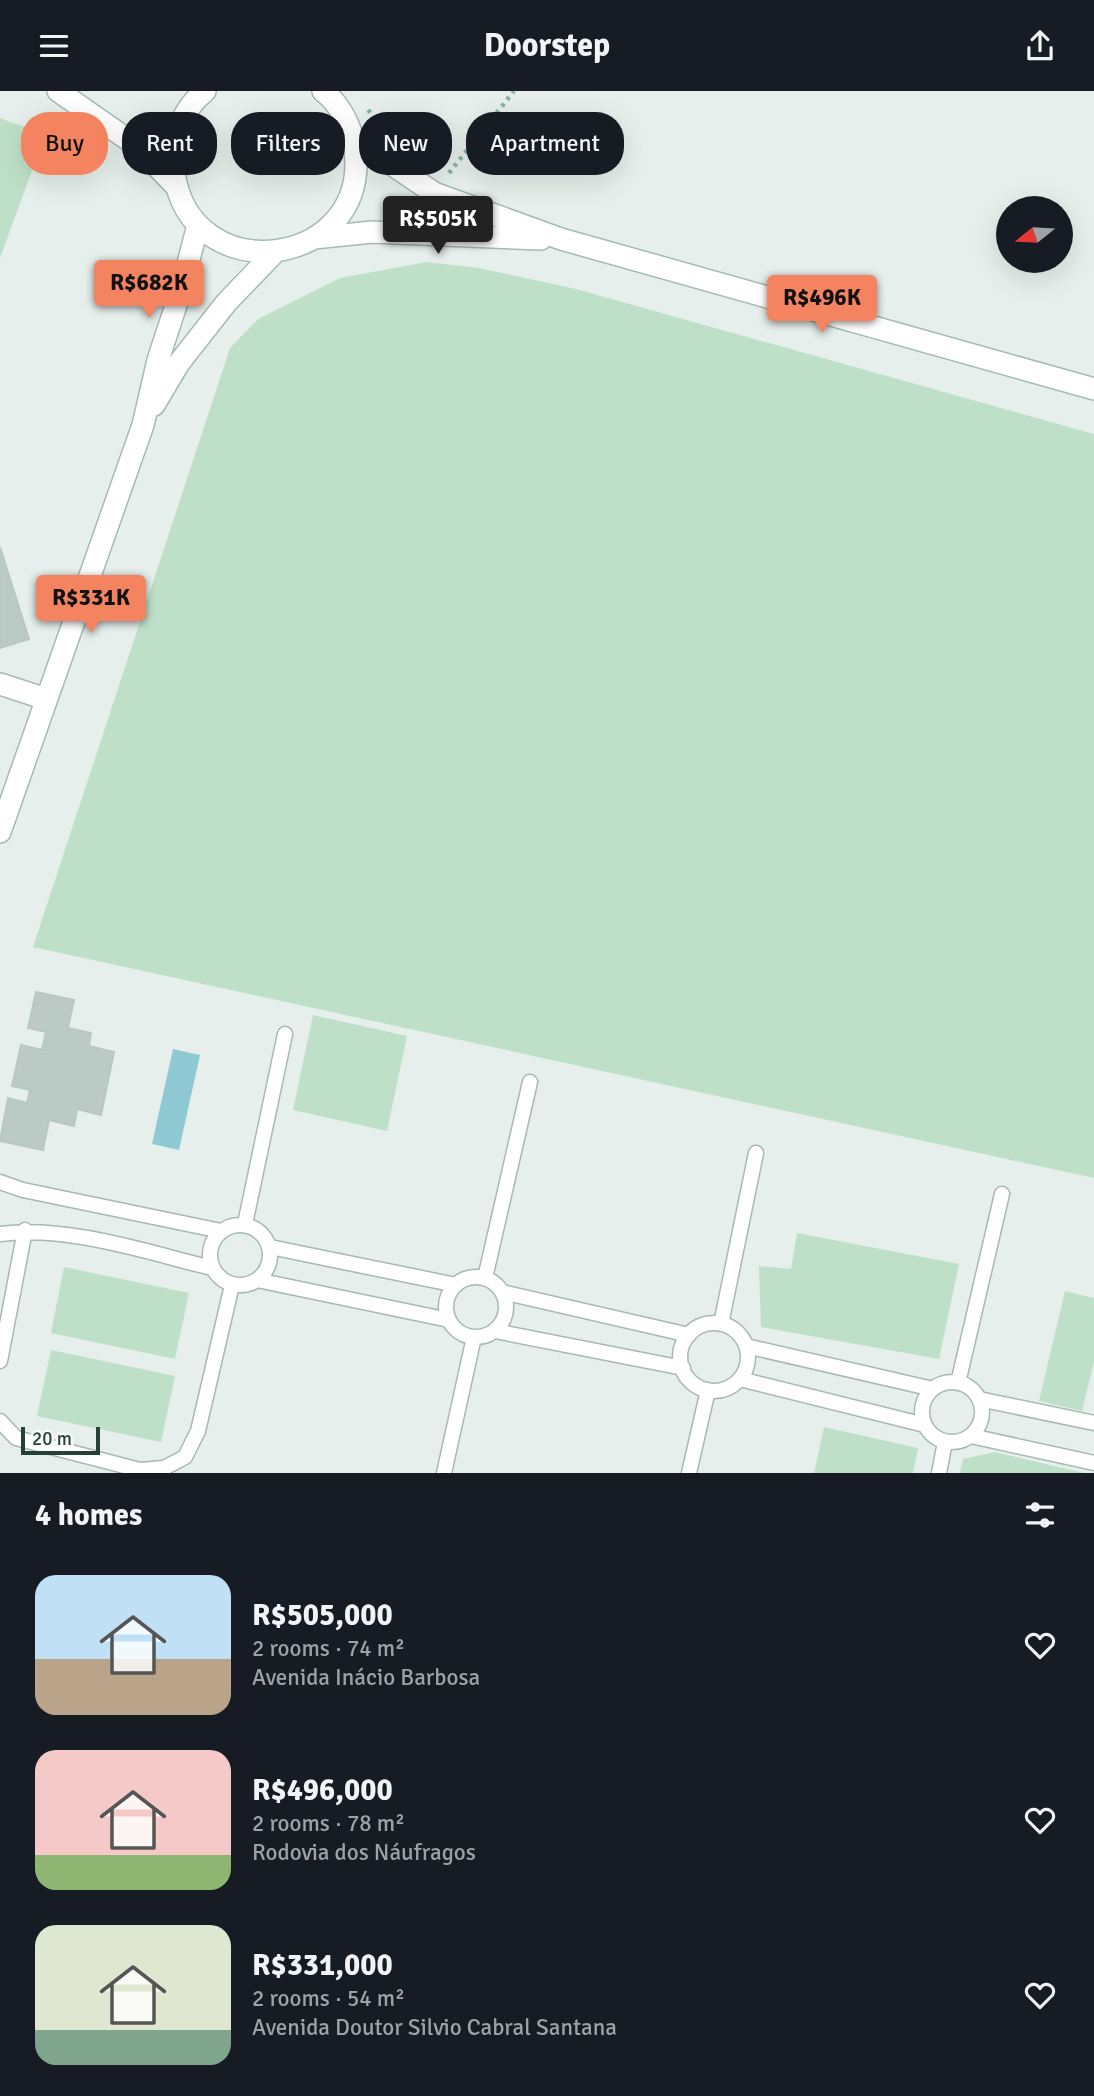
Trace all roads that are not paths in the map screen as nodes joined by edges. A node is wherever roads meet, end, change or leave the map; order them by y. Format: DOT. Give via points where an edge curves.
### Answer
graph roads {
  1 [pos="58,91"];
  2 [pos="205,91"];
  3 [pos="323,91"];
  4 [pos="353,138"];
  5 [pos="176,185"];
  6 [pos="198,225"];
  7 [pos="314,238"];
  8 [pos="561,239"];
  9 [pos="275,252"];
  10 [pos="1094,390"];
  11 [pos="143,425"];
  12 [pos="0,684"];
  13 [pos="46,699"];
  14 [pos="0,832"];
  15 [pos="285,1034"];
  16 [pos="530,1082"];
  17 [pos="756,1153"];
  18 [pos="0,1182"];
  19 [pos="1002,1194"];
  20 [pos="245,1224"];
  21 [pos="25,1230"];
  22 [pos="220,1231"];
  23 [pos="0,1234"];
  24 [pos="270,1247"];
  25 [pos="212,1268"];
  26 [pos="485,1278"];
  27 [pos="257,1280"];
  28 [pos="232,1285"];
  29 [pos="456,1285"];
  30 [pos="502,1292"];
  31 [pos="449,1320"];
  32 [pos="721,1324"];
  33 [pos="495,1331"];
  34 [pos="689,1335"];
  35 [pos="474,1337"];
  36 [pos="746,1346"];
  37 [pos="0,1361"];
  38 [pos="683,1368"];
  39 [pos="740,1379"];
  40 [pos="958,1383"];
  41 [pos="933,1389"];
  42 [pos="708,1390"];
  43 [pos="979,1399"];
  44 [pos="0,1421"];
  45 [pos="1094,1423"];
  46 [pos="925,1425"];
  47 [pos="971,1436"];
  48 [pos="945,1442"];
  49 [pos="1094,1463"];
  50 [pos="444,1473"];
  51 [pos="689,1473"];
  52 [pos="939,1473"];
  1 -- 5 [label="main road" via="137,146"];
  2 -- 5 [label="main road" via="184,115 175,138"];
  3 -- 4 [label="main road" via="344,115"];
  4 -- 7 [label="main road" via="355,172 345,205 332,224"];
  4 -- 8 [label="main road" via="434,193"];
  5 -- 6 [label="main road" via="184,207"];
  6 -- 9 [label="main road" via="233,247"];
  6 -- 11 [label="main road"];
  7 -- 8 [label="main road" via="372,232"];
  7 -- 9 [label="main road"];
  8 -- 10 [label="main road"];
  9 -- 11 [label="main road" via="194,343"];
  11 -- 13 [label="main road"];
  12 -- 13 [label="main road"];
  13 -- 14 [label="main road"];
  15 -- 20 [label="lane"];
  16 -- 26 [label="lane"];
  17 -- 32 [label="lane"];
  18 -- 22 [label="lane"];
  19 -- 40 [label="lane"];
  20 -- 22 [label="lane"];
  20 -- 24 [label="lane" via="261,1233"];
  21 -- 23 [label="lane"];
  21 -- 25 [label="lane" via="70,1235"];
  21 -- 37 [label="lane"];
  22 -- 25 [label="lane" via="210,1248"];
  24 -- 27 [label="lane" via="269,1265"];
  24 -- 29 [label="lane"];
  25 -- 28 [label="lane"];
  26 -- 29 [label="lane" via="470,1277"];
  26 -- 30 [label="lane"];
  27 -- 28 [label="lane"];
  27 -- 31 [label="lane"];
  28 -- 44 [label="lane" via="198,1431 185,1457 164,1468 140,1470 16,1438"];
  29 -- 31 [label="lane" via="447,1301"];
  30 -- 33 [label="lane" via="506,1308"];
  30 -- 34 [label="lane"];
  31 -- 35 [label="lane" via="460,1332"];
  32 -- 34 [label="lane" via="709,1324"];
  32 -- 36 [label="lane" via="732,1328"];
  33 -- 35 [label="lane"];
  33 -- 38 [label="lane"];
  34 -- 38 [label="lane" via="683,1345"];
  35 -- 50 [label="lane"];
  36 -- 39 [label="lane" via="748,1363"];
  36 -- 41 [label="lane"];
  38 -- 42 [label="lane" via="692,1383"];
  39 -- 42 [label="lane" via="720,1391"];
  39 -- 46 [label="lane"];
  40 -- 41 [label="lane"];
  40 -- 43 [label="lane"];
  41 -- 46 [label="lane" via="922,1405"];
  42 -- 51 [label="lane"];
  43 -- 45 [label="lane"];
  43 -- 47 [label="lane" via="981,1419"];
  46 -- 48 [label="lane"];
  47 -- 48 [label="lane"];
  47 -- 49 [label="lane"];
  48 -- 52 [label="lane"];
}
